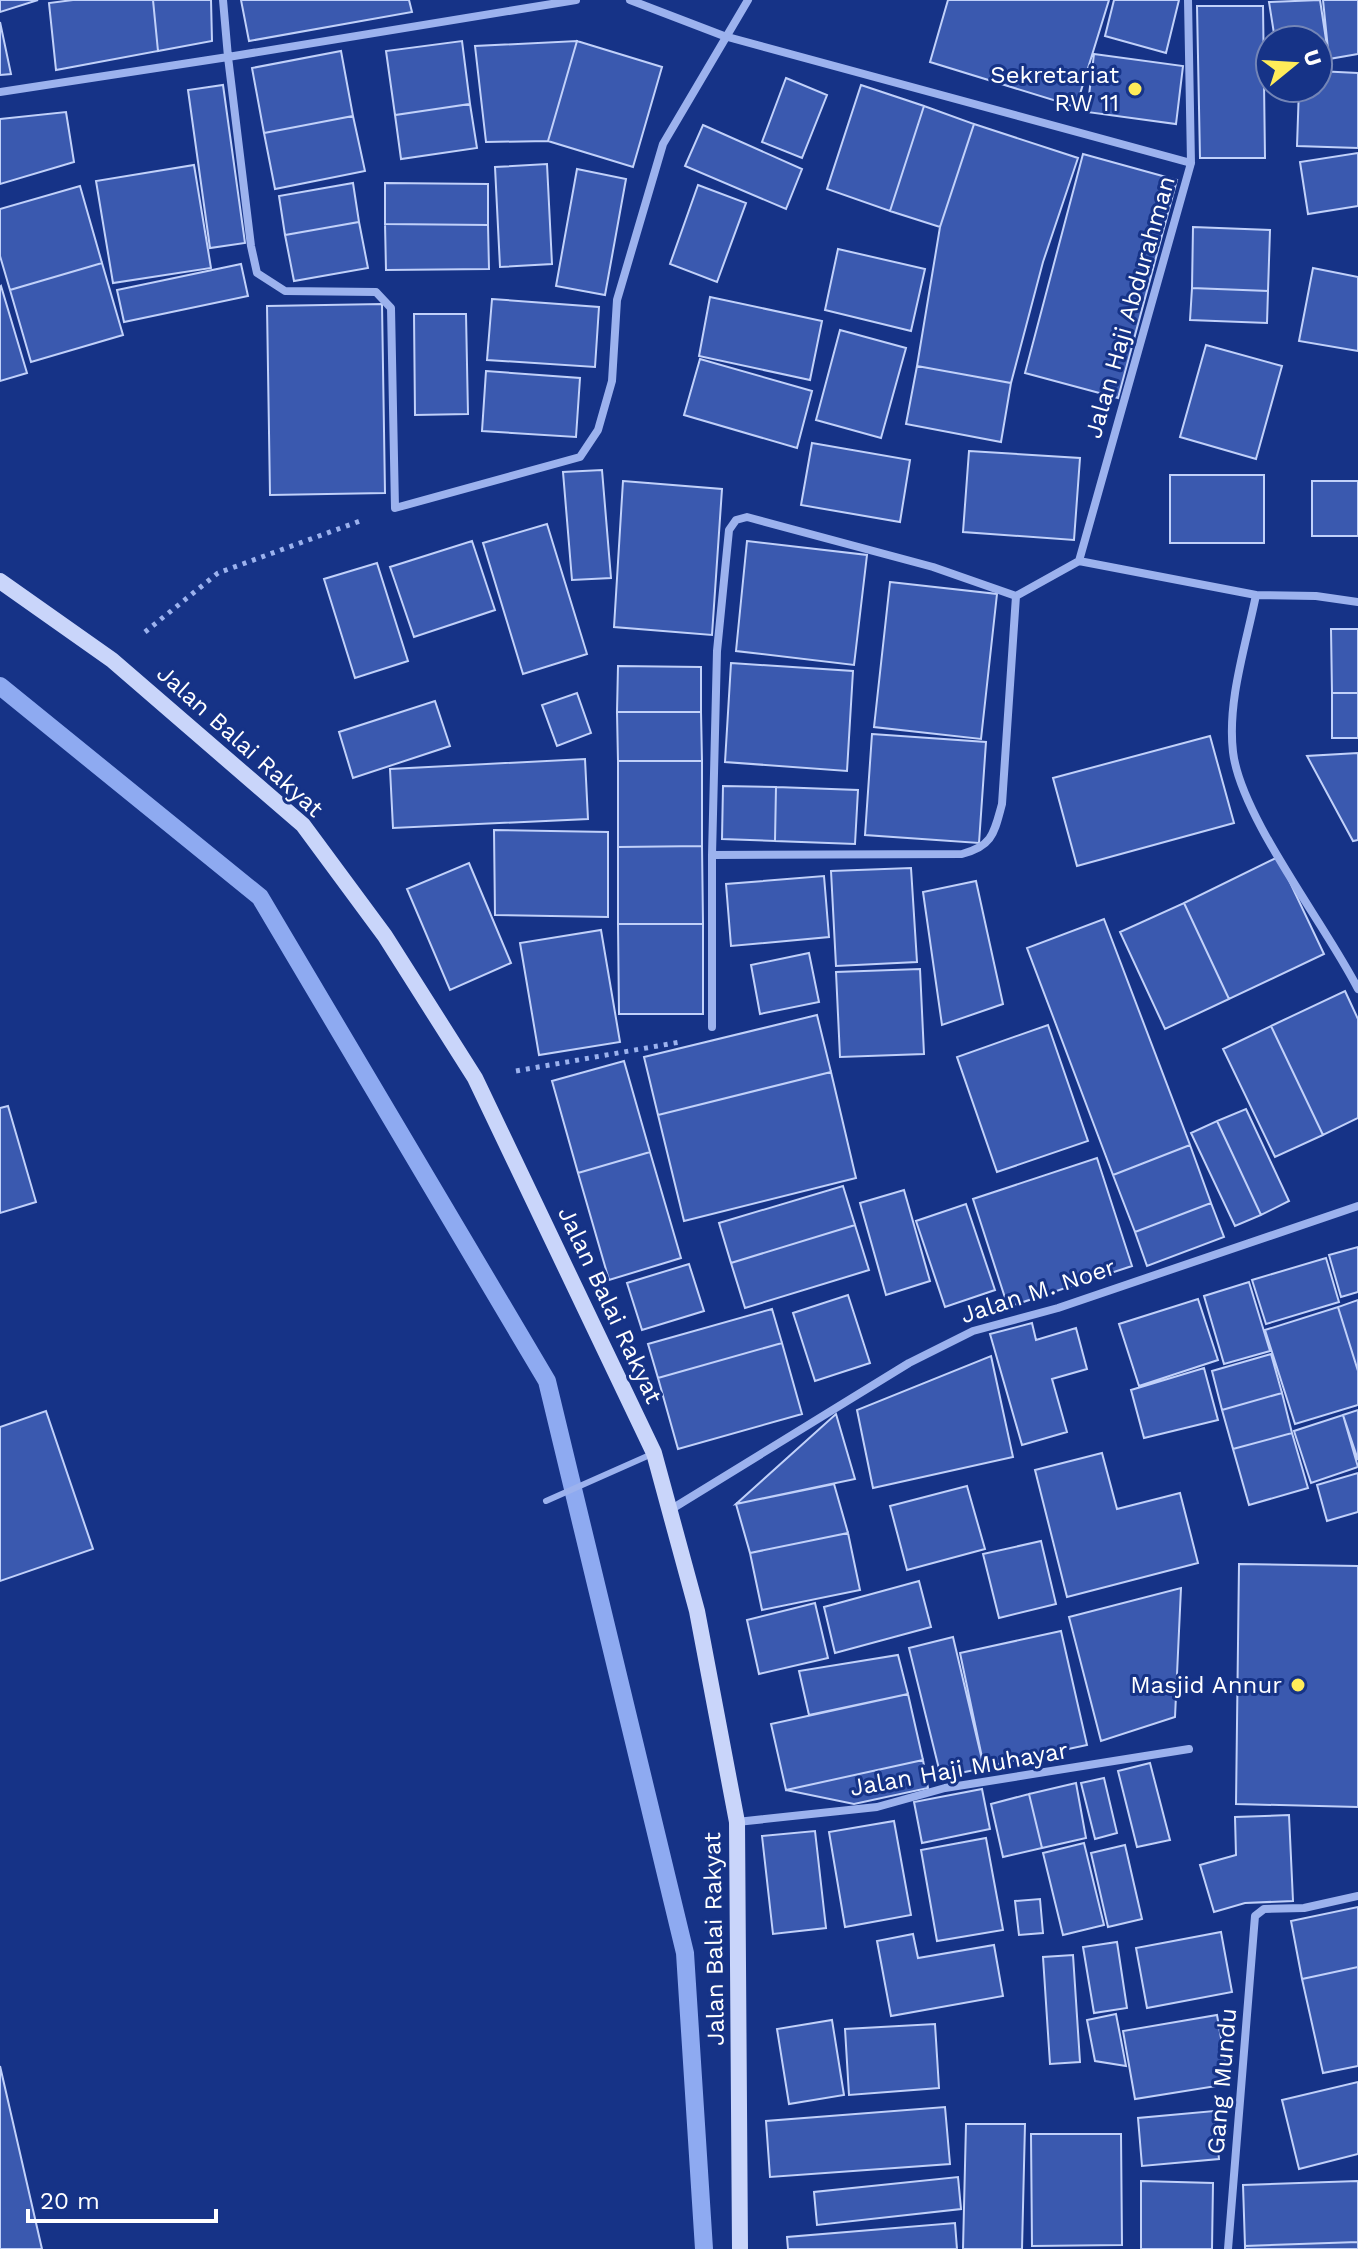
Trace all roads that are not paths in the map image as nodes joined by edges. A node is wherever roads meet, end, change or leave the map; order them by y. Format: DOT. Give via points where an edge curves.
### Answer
graph roads {
  1 [pos="223,0"];
  2 [pos="576,0"];
  3 [pos="630,0"];
  4 [pos="748,0"];
  5 [pos="1188,0"];
  6 [pos="724,36"];
  7 [pos="228,57"];
  8 [pos="0,92"];
  9 [pos="1191,163"];
  10 [pos="1079,561"];
  11 [pos="0,581"];
  12 [pos="1256,595"];
  13 [pos="1016,596"];
  14 [pos="1358,602"];
  15 [pos="712,855"];
  16 [pos="1358,989"];
  17 [pos="712,1027"];
  18 [pos="1358,1206"];
  19 [pos="654,1453"];
  20 [pos="546,1501"];
  21 [pos="670,1510"];
  22 [pos="1189,1749"];
  23 [pos="737,1822"];
  24 [pos="1358,1896"];
  25 [pos="740,2249"];
  26 [pos="1228,2249"];
  1 -- 7 [label="street"];
  2 -- 7 [label="street"];
  3 -- 6 [label="street, Jalan Haji Abdurahman"];
  4 -- 6 [label="street"];
  5 -- 9 [label="street"];
  6 -- 7 [label="street" via="663,144 617,300 612,381 598,430 580,457 395,508 391,308 376,292 285,291 257,273"];
  6 -- 9 [label="street, Jalan Haji Abdurahman"];
  7 -- 8 [label="street"];
  9 -- 10 [label="street, Jalan Haji Abdurahman"];
  10 -- 12 [label="street"];
  10 -- 13 [label="street"];
  11 -- 19 [label="street, Jalan Balai Rakyat" via="112,660 303,825 385,936 475,1078"];
  12 -- 14 [label="street"];
  12 -- 16 [label="street" via="1235,703 1233,753 1249,800"];
  13 -- 15 [label="street" via="1002,804 993,834 981,849 962,854"];
  13 -- 15 [label="street" via="933,567 747,517 736,520 729,530 717,651"];
  15 -- 17 [label="street"];
  18 -- 21 [label="street, Jalan M. Noer" via="1058,1308 973,1331 909,1363"];
  19 -- 20 [label="lane"];
  19 -- 21 [label="street, Jalan Balai Rakyat"];
  21 -- 23 [label="street, Jalan Balai Rakyat" via="697,1611"];
  22 -- 23 [label="street, Jalan Haji Muhayar" via="945,1788 877,1807"];
  23 -- 25 [label="street, Jalan Balai Rakyat"];
  24 -- 26 [label="street, Gang Mundu" via="1304,1908 1264,1909 1255,1916"];
}
